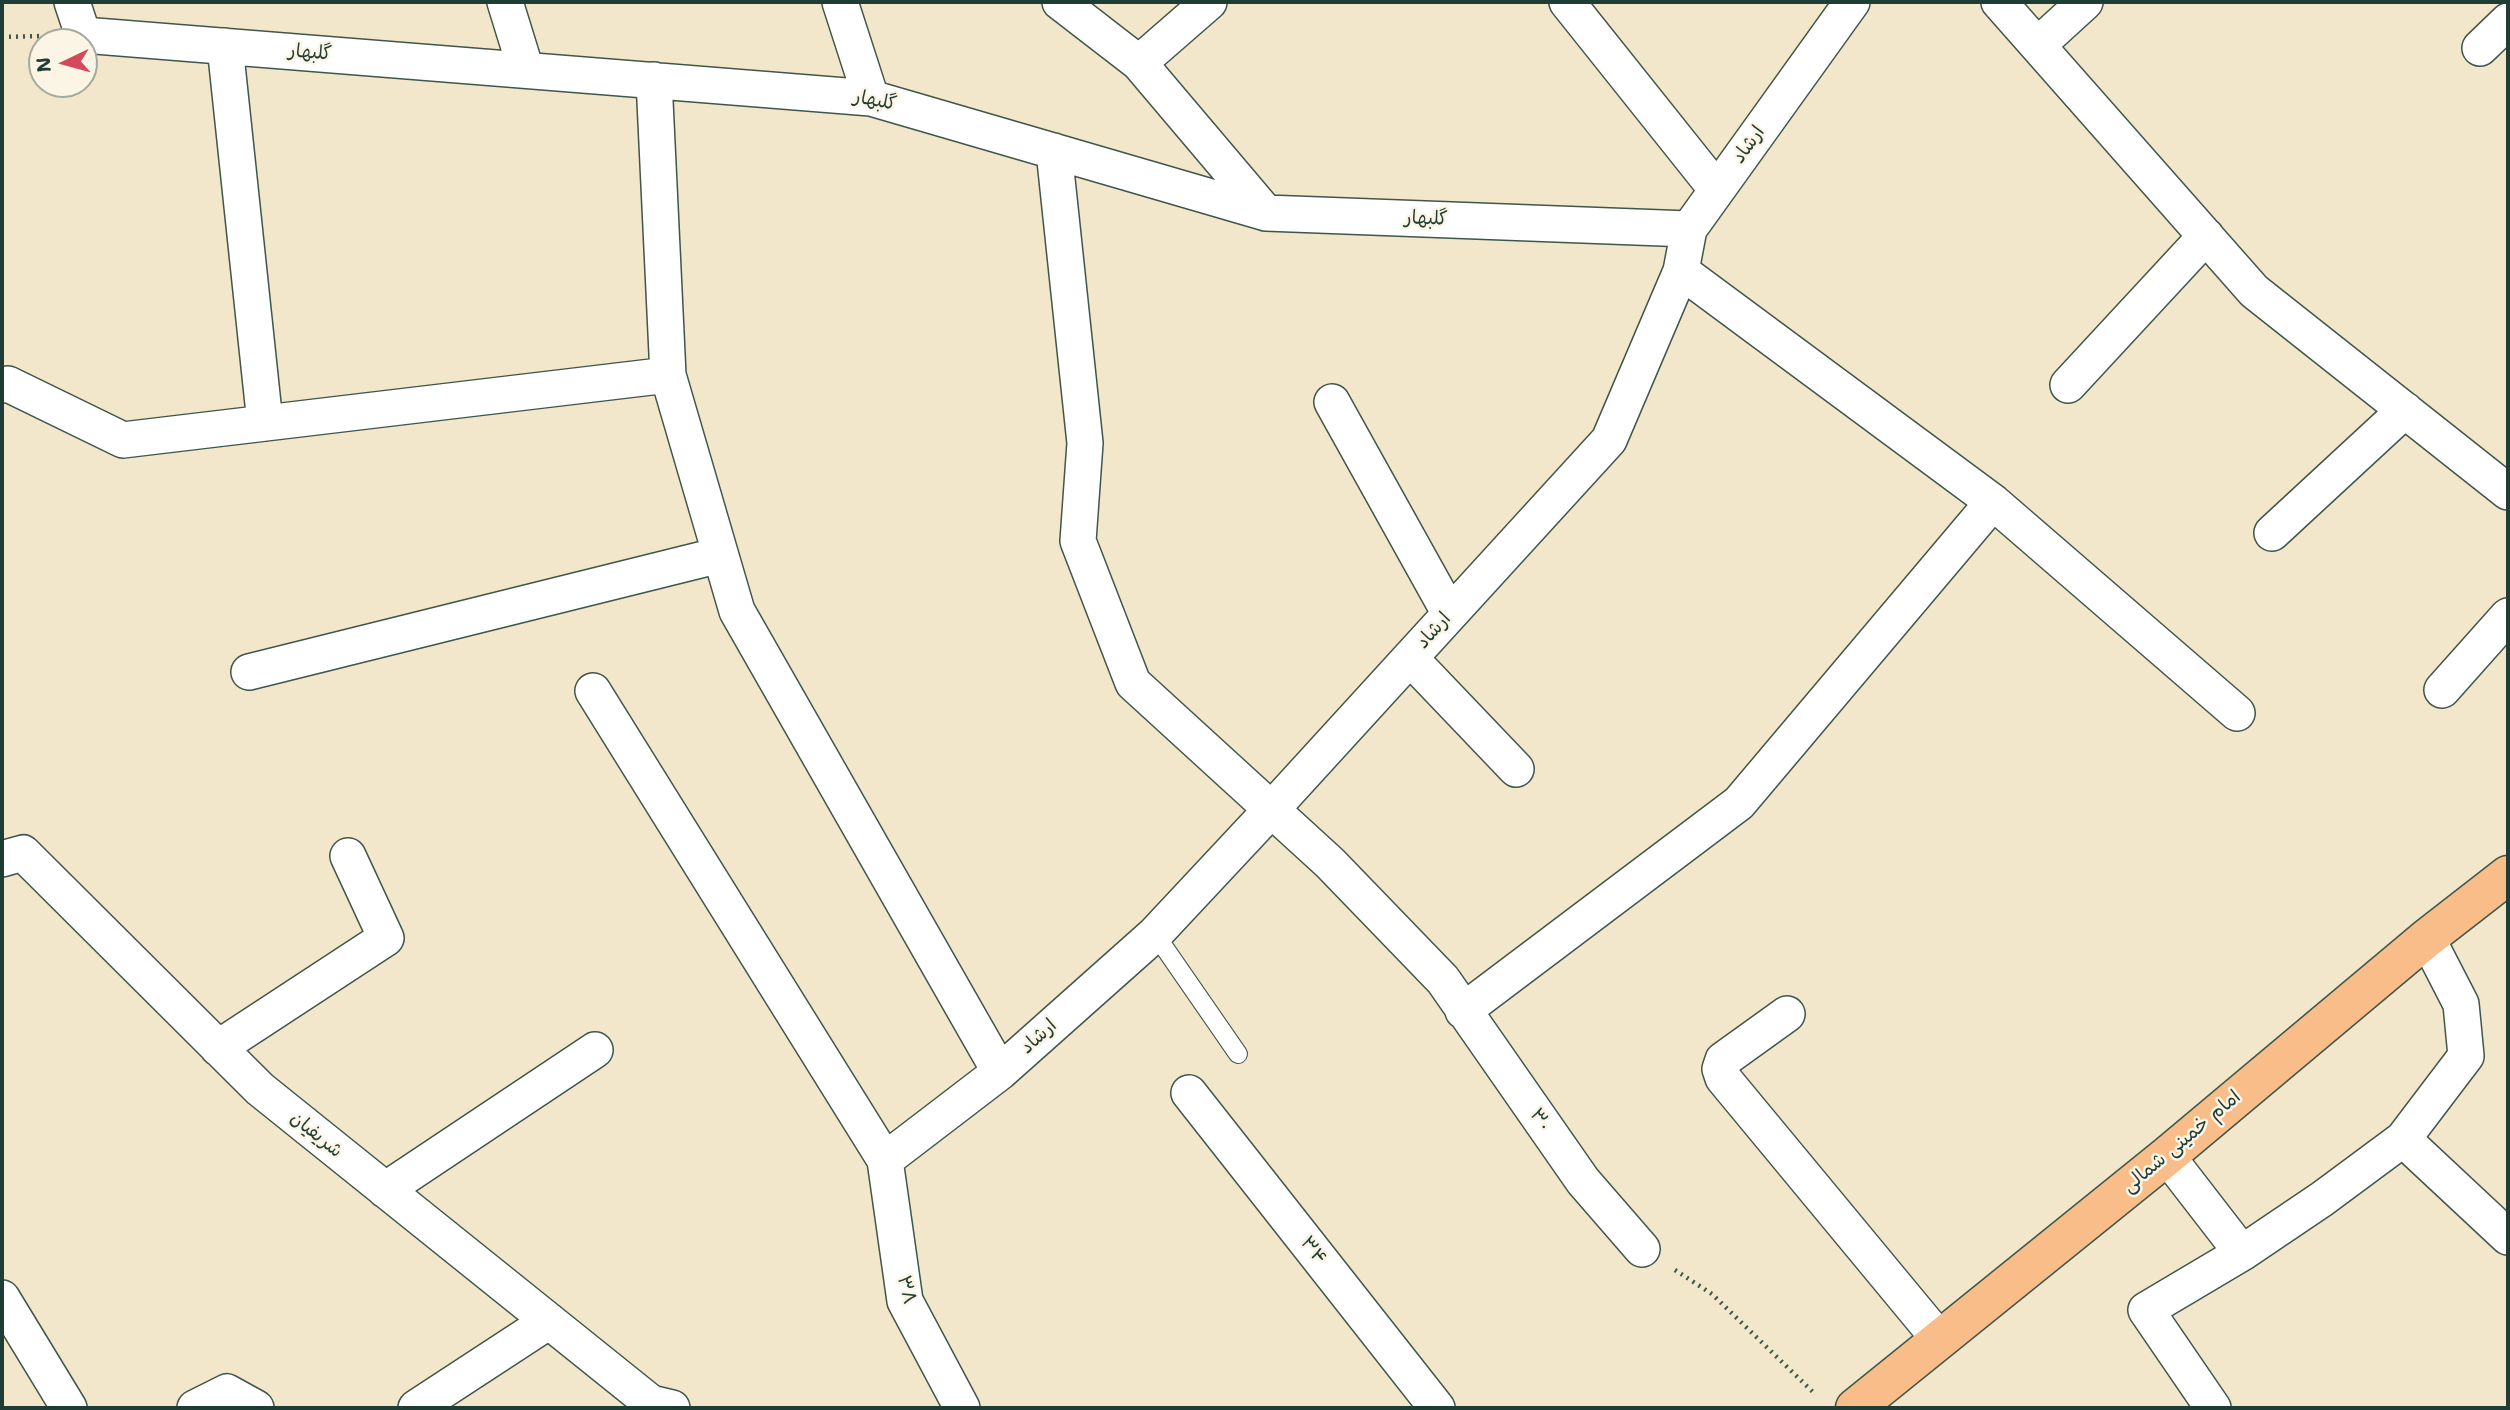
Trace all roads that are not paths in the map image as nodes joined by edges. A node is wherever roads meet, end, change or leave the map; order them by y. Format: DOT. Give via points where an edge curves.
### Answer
graph roads {
  1 [pos="72,2"];
  2 [pos="505,2"];
  3 [pos="840,2"];
  4 [pos="1060,2"];
  5 [pos="1209,2"];
  6 [pos="1567,2"];
  7 [pos="1852,2"];
  8 [pos="1999,2"];
  9 [pos="2085,2"];
  10 [pos="2508,21"];
  11 [pos="2038,45"];
  12 [pos="225,46"];
  13 [pos="2480,48"];
  14 [pos="1139,63"];
  15 [pos="526,70"];
  16 [pos="654,80"];
  17 [pos="871,98"];
  18 [pos="1054,151"];
  19 [pos="1717,190"];
  20 [pos="1266,213"];
  21 [pos="1689,229"];
  22 [pos="2206,236"];
  23 [pos="1681,271"];
  24 [pos="668,375"];
  25 [pos="2,385"];
  26 [pos="2068,385"];
  27 [pos="1332,402"];
  28 [pos="2405,410"];
  29 [pos="265,423"];
  30 [pos="2508,492"];
  31 [pos="1993,502"];
  32 [pos="2272,533"];
  33 [pos="720,555"];
  34 [pos="1450,614"];
  35 [pos="2508,617"];
  36 [pos="1410,658"];
  37 [pos="249,672"];
  38 [pos="2442,690"];
  39 [pos="593,691"];
  40 [pos="2237,713"];
  41 [pos="1517,769"];
  42 [pos="1270,811"];
  43 [pos="348,856"];
  44 [pos="2,859"];
  45 [pos="2508,875"];
  46 [pos="1155,934"];
  47 [pos="2427,938"];
  48 [pos="1463,1012"];
  49 [pos="1787,1014"];
  50 [pos="218,1048"];
  51 [pos="595,1049"];
  52 [pos="1238,1054"];
  53 [pos="1000,1072"];
  54 [pos="1189,1093"];
  55 [pos="2403,1139"];
  56 [pos="2167,1156"];
  57 [pos="885,1160"];
  58 [pos="385,1190"];
  59 [pos="2508,1237"];
  60 [pos="1642,1249"];
  61 [pos="2242,1253"];
  62 [pos="2,1298"];
  63 [pos="549,1321"];
  64 [pos="1940,1340"];
  65 [pos="1838,1404"];
  66 [pos="656,1407"];
  67 [pos="69,1408"];
  68 [pos="195,1408"];
  69 [pos="257,1408"];
  70 [pos="416,1408"];
  71 [pos="962,1408"];
  72 [pos="1437,1408"];
  73 [pos="2213,1408"];
  1 -- 12 [label="street, گلبهار" via="83,35"];
  2 -- 15 [label="street"];
  3 -- 17 [label="street"];
  4 -- 14 [label="street"];
  5 -- 14 [label="street"];
  6 -- 19 [label="street"];
  7 -- 19 [label="street, ارشاد"];
  8 -- 11 [label="street"];
  9 -- 11 [label="street"];
  10 -- 13 [label="street"];
  11 -- 22 [label="street"];
  12 -- 15 [label="street, گلبهار"];
  12 -- 29 [label="street"];
  14 -- 20 [label="street"];
  15 -- 16 [label="street, گلبهار"];
  16 -- 17 [label="street, گلبهار"];
  16 -- 24 [label="street"];
  17 -- 18 [label="street, گلبهار"];
  18 -- 20 [label="street, گلبهار"];
  18 -- 42 [label="street, ۳۰" via="1085,443 1078,541 1133,682"];
  19 -- 21 [label="street, ارشاد"];
  20 -- 21 [label="street, گلبهار"];
  21 -- 23 [label="street, ارشاد"];
  22 -- 26 [label="street"];
  22 -- 28 [label="street" via="2254,291"];
  23 -- 31 [label="street"];
  23 -- 34 [label="street, ارشاد" via="1609,440"];
  24 -- 29 [label="street"];
  24 -- 33 [label="street"];
  25 -- 29 [label="street" via="122,440"];
  27 -- 34 [label="street"];
  28 -- 30 [label="street"];
  28 -- 32 [label="street"];
  31 -- 40 [label="street"];
  31 -- 48 [label="street" via="1739,803"];
  33 -- 37 [label="street"];
  33 -- 53 [label="street" via="737,611"];
  34 -- 36 [label="street, ارشاد"];
  35 -- 38 [label="street"];
  36 -- 41 [label="street"];
  36 -- 42 [label="street, ارشاد"];
  39 -- 57 [label="street"];
  42 -- 46 [label="street, ارشاد"];
  42 -- 48 [label="street, ۳۰" via="1330,863 1443,980"];
  43 -- 50 [label="street" via="386,938"];
  44 -- 50 [label="street, شریفیان" via="23,853"];
  45 -- 47 [label="main road, امام خمینی شمالی"];
  46 -- 52 [label="lane"];
  46 -- 53 [label="street, ارشاد"];
  47 -- 55 [label="street" via="2461,1004 2466,1056"];
  47 -- 56 [label="main road, امام خمینی شمالی"];
  48 -- 60 [label="street, ۳۰" via="1583,1181"];
  49 -- 64 [label="street" via="1723,1060 1723,1078"];
  50 -- 58 [label="street, شریفیان" via="260,1089"];
  51 -- 58 [label="street"];
  53 -- 57 [label="street, ارشاد"];
  54 -- 72 [label="street, ۳۴"];
  55 -- 59 [label="street"];
  55 -- 61 [label="street"];
  56 -- 61 [label="street"];
  56 -- 64 [label="main road, امام خمینی شمالی"];
  57 -- 71 [label="street, ۳۸" via="905,1301"];
  58 -- 63 [label="street, شریفیان"];
  61 -- 73 [label="street" via="2146,1310"];
  62 -- 67 [label="street"];
  63 -- 66 [label="street, شریفیان"];
  63 -- 70 [label="street"];
  64 -- 65 [label="main road, امام خمینی شمالی"];
  68 -- 69 [label="street" via="227,1392"];
}
